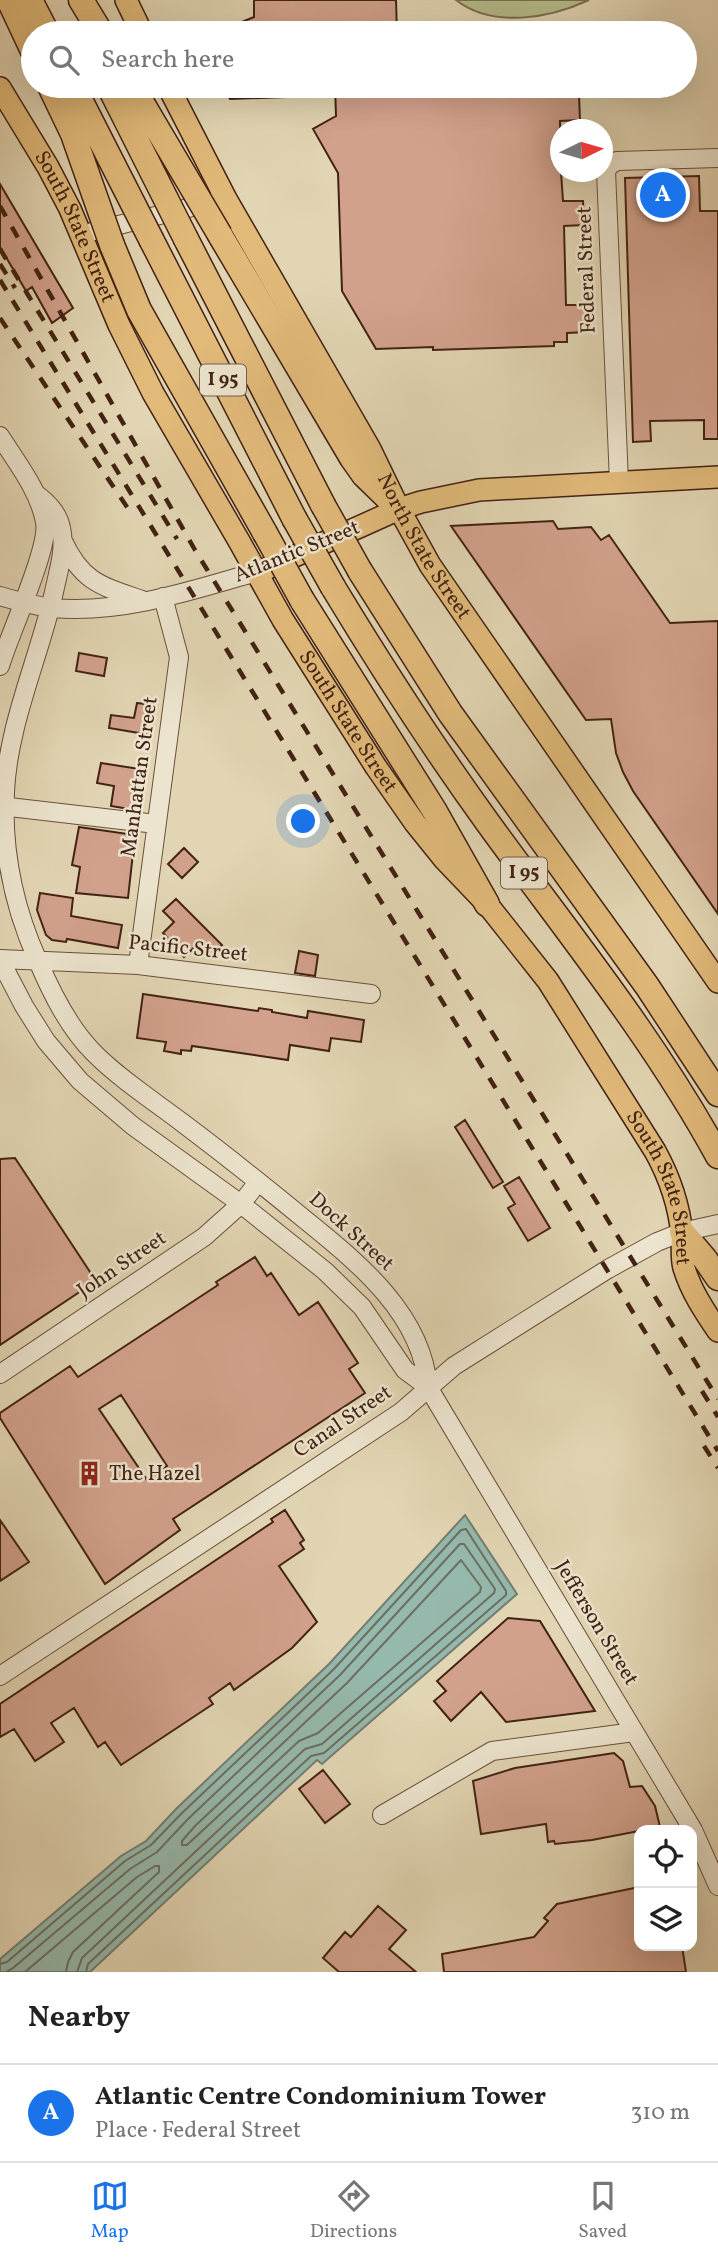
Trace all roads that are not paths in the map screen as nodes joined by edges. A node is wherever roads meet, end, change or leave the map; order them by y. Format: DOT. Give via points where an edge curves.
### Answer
graph roads {
  1 [pos="9,0"];
  2 [pos="30,0"];
  3 [pos="65,0"];
  4 [pos="81,0"];
  5 [pos="126,0"];
  6 [pos="41,21"];
  7 [pos="76,21"];
  8 [pos="94,21"];
  9 [pos="136,21"];
  10 [pos="21,26"];
  11 [pos="0,88"];
  12 [pos="56,98"];
  13 [pos="79,98"];
  14 [pos="115,98"];
  15 [pos="139,98"];
  16 [pos="174,98"];
  17 [pos="718,158"];
  18 [pos="226,199"];
  19 [pos="81,234"];
  20 [pos="0,436"];
  21 [pos="718,477"];
  22 [pos="619,482"];
  23 [pos="36,494"];
  24 [pos="399,509"];
  25 [pos="63,541"];
  26 [pos="256,572"];
  27 [pos="0,596"];
  28 [pos="154,599"];
  29 [pos="22,602"];
  30 [pos="51,607"];
  31 [pos="0,666"];
  32 [pos="2,806"];
  33 [pos="156,824"];
  34 [pos="487,904"];
  35 [pos="0,959"];
  36 [pos="37,961"];
  37 [pos="138,965"];
  38 [pos="718,982"];
  39 [pos="370,994"];
  40 [pos="718,1094"];
  41 [pos="718,1156"];
  42 [pos="258,1182"];
  43 [pos="241,1204"];
  44 [pos="718,1224"];
  45 [pos="682,1232"];
  46 [pos="718,1278"];
  47 [pos="718,1331"];
  48 [pos="0,1374"];
  49 [pos="428,1387"];
  50 [pos="0,1676"];
  51 [pos="635,1732"];
  52 [pos="382,1815"];
  53 [pos="718,1886"];
  1 -- 10 [label="highway"];
  2 -- 6 [label="highway"];
  3 -- 7 [label="highway"];
  4 -- 8 [label="highway"];
  5 -- 9 [label="main road"];
  11 -- 19 [label="main road, South State Street" via="48,167"];
  12 -- 34 [label="highway, bridge" via="139,310 302,600 434,810"];
  13 -- 41 [label="highway, I 95, bridge" via="333,587 455,778 654,1052"];
  14 -- 40 [label="highway, I 95, bridge" via="360,571 450,713 648,986"];
  15 -- 24 [label="highway, bridge" via="352,458"];
  16 -- 18 [label="main road, North State Street"];
  17 -- 22 [label="street, Federal Street" via="617,161 606,171"];
  18 -- 19 [label="street"];
  18 -- 24 [label="main road, North State Street" via="370,449"];
  19 -- 26 [label="main road, South State Street" via="153,393"];
  20 -- 23 [label="street"];
  21 -- 22 [label="main road, Atlantic Street"];
  22 -- 24 [label="main road, Atlantic Street" via="479,490"];
  23 -- 25 [label="street" via="56,515"];
  23 -- 29 [label="street" via="45,540"];
  24 -- 26 [label="main road, Atlantic Street"];
  24 -- 38 [label="main road, North State Street" via="454,602"];
  25 -- 28 [label="street" via="88,578"];
  25 -- 30 [label="street, Dock Street"];
  26 -- 28 [label="street, Atlantic Street"];
  26 -- 34 [label="main road, South State Street" via="392,789 444,859"];
  27 -- 29 [label="street, Atlantic Street"];
  28 -- 30 [label="street, Atlantic Street" via="86,608"];
  28 -- 33 [label="street, Manhattan Street" via="179,657"];
  29 -- 30 [label="street, Atlantic Street"];
  29 -- 31 [label="street"];
  30 -- 32 [label="street, Dock Street" via="11,748"];
  32 -- 33 [label="street"];
  32 -- 36 [label="street, Dock Street" via="13,887"];
  33 -- 37 [label="street, Manhattan Street"];
  34 -- 45 [label="main road, South State Street" via="548,982 655,1152 673,1190"];
  35 -- 36 [label="street, Pacific Street"];
  35 -- 43 [label="street" via="46,1041 80,1081"];
  36 -- 37 [label="street, Pacific Street"];
  36 -- 42 [label="street, Dock Street" via="61,1008 95,1054"];
  37 -- 39 [label="street, Pacific Street"];
  42 -- 43 [label="street, John Street"];
  42 -- 49 [label="street, Dock Street" via="377,1282 421,1349"];
  43 -- 48 [label="street, John Street" via="204,1237"];
  43 -- 49 [label="street" via="355,1298 405,1370"];
  44 -- 45 [label="street, Canal Street"];
  45 -- 46 [label="highway"];
  45 -- 47 [label="main road, South State Street" via="684,1266"];
  45 -- 49 [label="street, Canal Street" via="608,1269"];
  49 -- 50 [label="street, Canal Street" via="401,1412"];
  49 -- 51 [label="street, Jefferson Street"];
  51 -- 52 [label="street" via="492,1751"];
  51 -- 53 [label="street, Jefferson Street" via="693,1830"];
}
